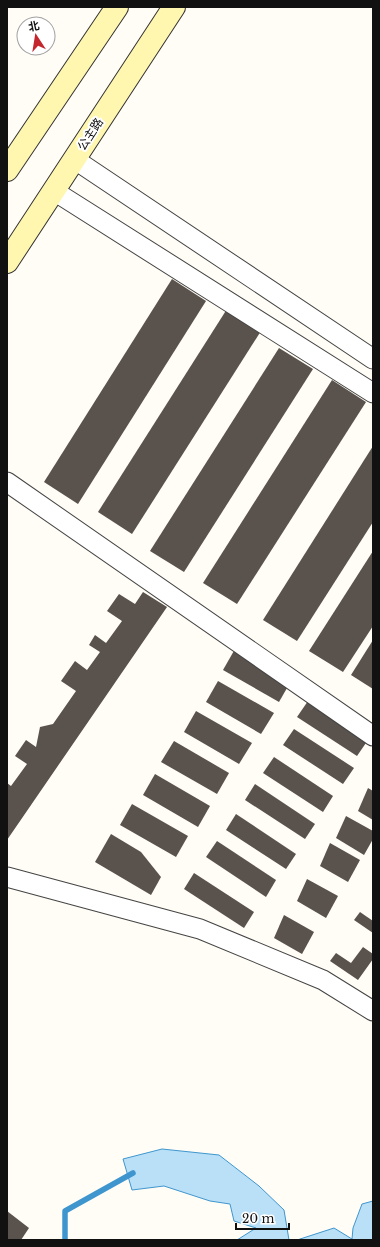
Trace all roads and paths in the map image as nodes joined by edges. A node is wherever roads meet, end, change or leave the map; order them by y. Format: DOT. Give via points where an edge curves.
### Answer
graph roads {
  1 [pos="117,7"];
  2 [pos="174,7"];
  3 [pos="15,141"];
  4 [pos="74,159"];
  5 [pos="7,170"];
  6 [pos="54,190"];
  7 [pos="7,262"];
  8 [pos="373,359"];
  9 [pos="373,393"];
  10 [pos="7,482"];
  11 [pos="373,736"];
  12 [pos="7,877"];
  13 [pos="373,1010"];
  1 -- 3 [label="main road"];
  2 -- 4 [label="main road, 公主路"];
  3 -- 5 [label="main road"];
  4 -- 6 [label="main road, 公主路"];
  4 -- 8 [label="street"];
  6 -- 7 [label="main road, 公主路"];
  6 -- 9 [label="street"];
  10 -- 11 [label="street"];
  12 -- 13 [label="street" via="200,929 323,980"];
}
